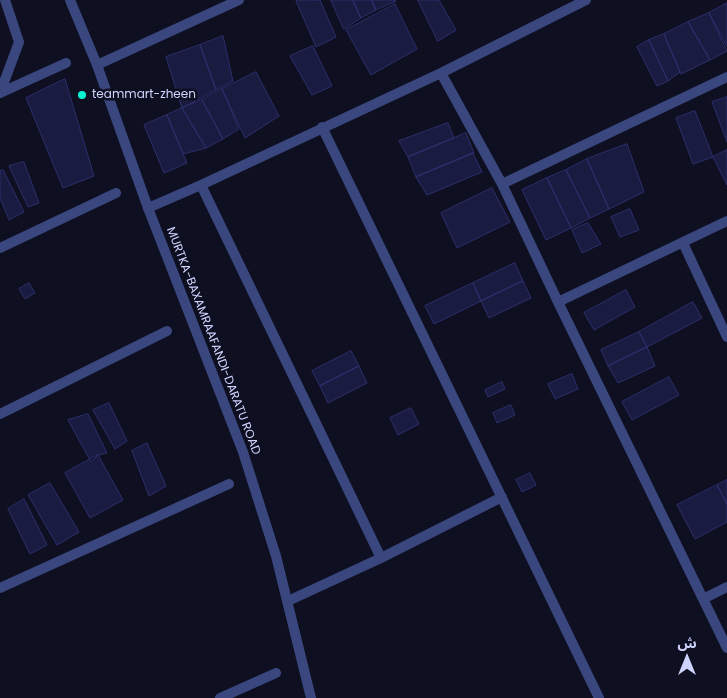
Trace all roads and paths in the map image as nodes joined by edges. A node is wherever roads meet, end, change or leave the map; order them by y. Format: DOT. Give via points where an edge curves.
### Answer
graph roads {
  1 [pos="5,0"];
  2 [pos="70,0"];
  3 [pos="240,0"];
  4 [pos="586,0"];
  5 [pos="66,62"];
  6 [pos="97,65"];
  7 [pos="441,73"];
  8 [pos="727,77"];
  9 [pos="0,93"];
  10 [pos="322,127"];
  11 [pos="502,184"];
  12 [pos="202,185"];
  13 [pos="116,194"];
  14 [pos="148,208"];
  15 [pos="727,221"];
  16 [pos="683,242"];
  17 [pos="0,248"];
  18 [pos="558,302"];
  19 [pos="167,331"];
  20 [pos="727,337"];
  21 [pos="0,414"];
  22 [pos="229,484"];
  23 [pos="502,497"];
  24 [pos="381,558"];
  25 [pos="0,588"];
  26 [pos="727,588"];
  27 [pos="703,599"];
  28 [pos="288,601"];
  29 [pos="727,648"];
  30 [pos="276,672"];
  31 [pos="220,698"];
  32 [pos="311,698"];
  33 [pos="599,698"];
  1 -- 9 [label="street" via="19,42"];
  2 -- 6 [label="street, MURTKA-BAXAMRAAFANDI-DARATU ROAD"];
  3 -- 6 [label="street"];
  4 -- 7 [label="street"];
  5 -- 9 [label="street"];
  6 -- 14 [label="street, MURTKA-BAXAMRAAFANDI-DARATU ROAD"];
  7 -- 10 [label="street"];
  7 -- 11 [label="street"];
  8 -- 11 [label="street"];
  10 -- 12 [label="street"];
  10 -- 23 [label="street"];
  11 -- 18 [label="street"];
  12 -- 14 [label="street"];
  12 -- 24 [label="street"];
  13 -- 17 [label="street"];
  14 -- 28 [label="street, MURTKA-BAXAMRAAFANDI-DARATU ROAD" via="243,452"];
  15 -- 16 [label="street"];
  16 -- 18 [label="street"];
  16 -- 20 [label="street"];
  18 -- 27 [label="street"];
  19 -- 21 [label="street"];
  22 -- 25 [label="street"];
  23 -- 24 [label="street"];
  23 -- 33 [label="street"];
  24 -- 28 [label="street"];
  26 -- 27 [label="street"];
  27 -- 29 [label="street"];
  28 -- 32 [label="street, MURTKA-BAXAMRAAFANDI-DARATU ROAD"];
  30 -- 31 [label="street"];
}
